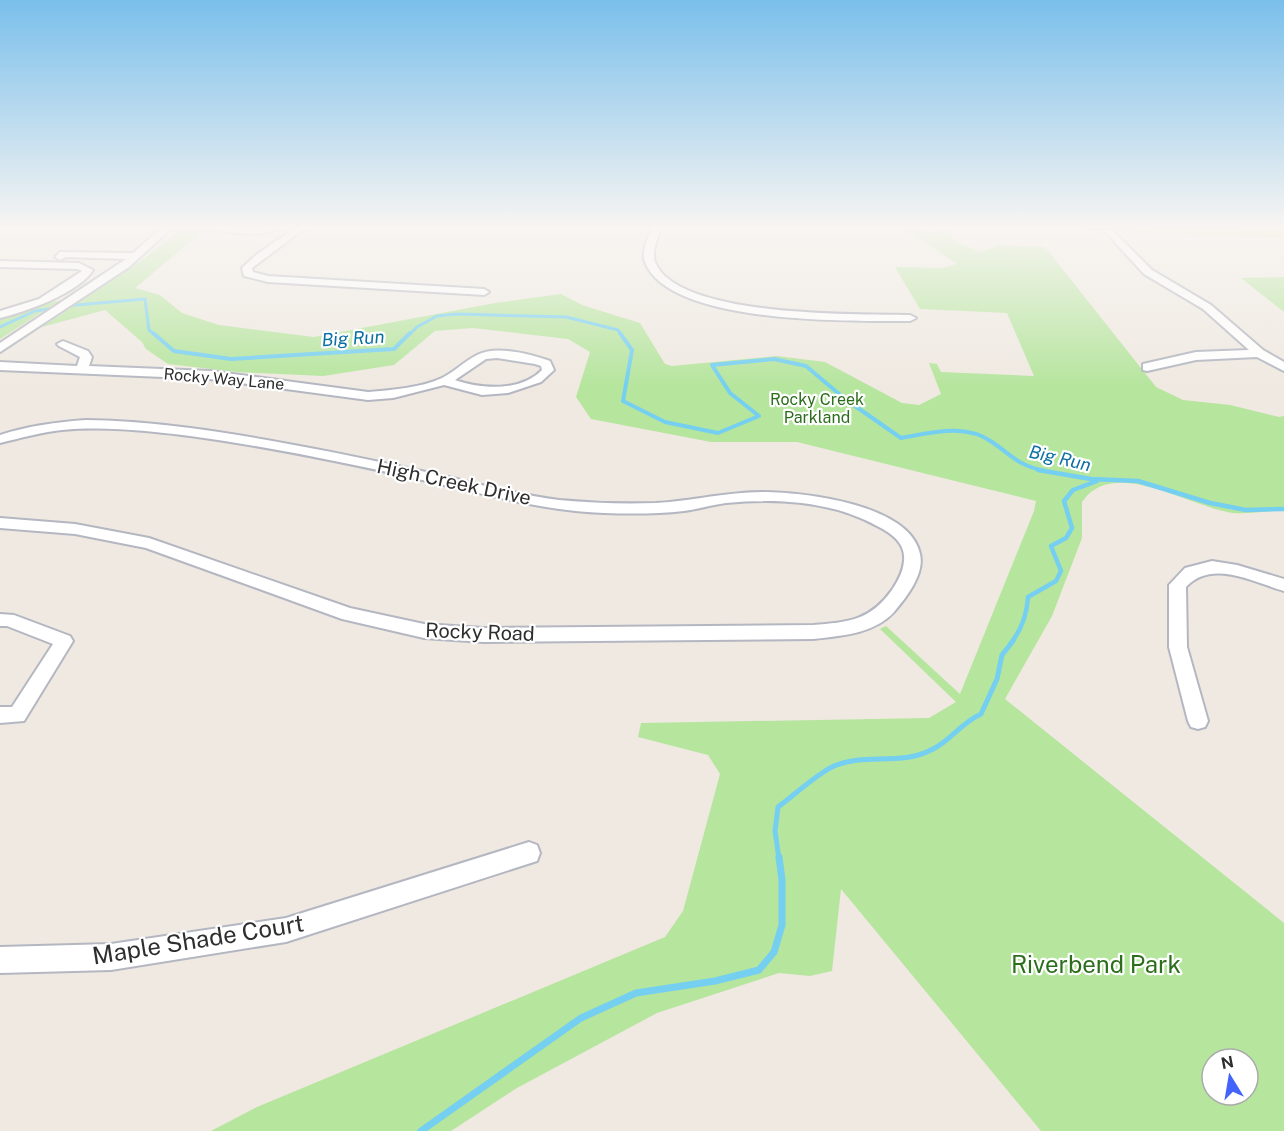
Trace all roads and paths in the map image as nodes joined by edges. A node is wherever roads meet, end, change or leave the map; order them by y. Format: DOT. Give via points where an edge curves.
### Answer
graph roads {
  1 [pos="79,279"];
  2 [pos="103,279"];
  3 [pos="267,279"];
  4 [pos="662,279"];
  5 [pos="1159,279"];
  6 [pos="484,292"];
  7 [pos="0,309"];
  8 [pos="18,310"];
  9 [pos="0,315"];
  10 [pos="910,318"];
  11 [pos="63,344"];
  12 [pos="0,348"];
  13 [pos="1259,353"];
  14 [pos="0,366"];
  15 [pos="1147,367"];
  16 [pos="1284,367"];
  17 [pos="81,370"];
  18 [pos="445,381"];
  19 [pos="0,439"];
  20 [pos="0,523"];
  21 [pos="903,537"];
  22 [pos="1284,585"];
  23 [pos="0,620"];
  24 [pos="0,715"];
  25 [pos="1198,721"];
  26 [pos="530,853"];
  27 [pos="0,960"];
  1 -- 8 [label="street" via="43,301"];
  2 -- 12 [label="street"];
  3 -- 6 [label="street"];
  4 -- 10 [label="street" via="694,298 755,311"];
  5 -- 13 [label="street" via="1207,307"];
  7 -- 8 [label="street"];
  8 -- 9 [label="street"];
  11 -- 17 [label="street" via="84,354"];
  13 -- 15 [label="street" via="1196,356"];
  13 -- 16 [label="street"];
  14 -- 17 [label="street, Rocky Way Lane"];
  17 -- 18 [label="street, Rocky Way Lane" via="210,375 368,396"];
  18 -- 18 [label="street, Rocky Way Lane" via="471,362 497,354 538,361 546,364 548,370 538,380 504,389 484,391"];
  19 -- 21 [label="street, High Creek Drive" via="68,426 142,426 239,438 574,506 672,507 755,497 823,503 871,517 898,530"];
  20 -- 21 [label="street, Rocky Road" via="75,529 149,543 348,614 424,631 483,635 813,632 848,628 878,617 910,576 914,557"];
  22 -- 25 [label="street" via="1215,567 1192,570 1177,585 1178,647"];
  23 -- 24 [label="street" via="64,641 17,715"];
  26 -- 27 [label="street, Maple Shade Court" via="286,930 111,957"];
}
